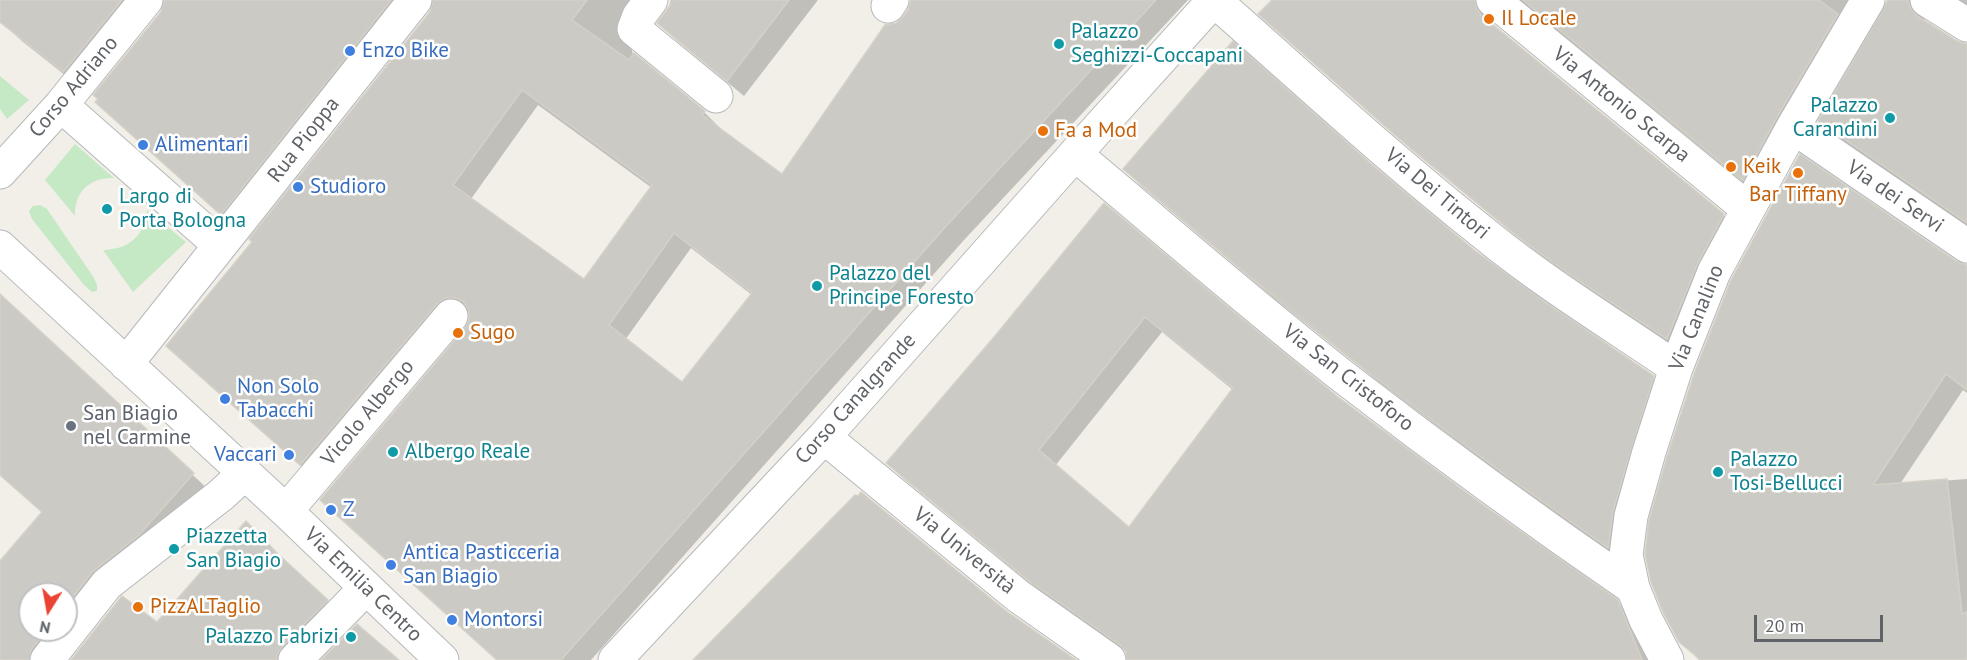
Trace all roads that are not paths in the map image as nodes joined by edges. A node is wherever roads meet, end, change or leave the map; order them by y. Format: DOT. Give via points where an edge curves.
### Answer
graph roads {
  1 [pos="146,0"];
  2 [pos="415,0"];
  3 [pos="1214,0"];
  4 [pos="1493,0"];
  5 [pos="1928,0"];
  6 [pos="1861,3"];
  7 [pos="636,5"];
  8 [pos="1967,24"];
  9 [pos="716,96"];
  10 [pos="61,105"];
  11 [pos="1793,127"];
  12 [pos="1075,154"];
  13 [pos="0,172"];
  14 [pos="1748,209"];
  15 [pos="220,245"];
  16 [pos="1967,246"];
  17 [pos="0,247"];
  18 [pos="451,316"];
  19 [pos="126,364"];
  20 [pos="1676,368"];
  21 [pos="824,437"];
  22 [pos="245,473"];
  23 [pos="285,511"];
  24 [pos="366,588"];
  25 [pos="1633,588"];
  26 [pos="46,660"];
  27 [pos="295,660"];
  28 [pos="442,660"];
  29 [pos="615,660"];
  30 [pos="1109,660"];
  31 [pos="1667,660"];
  1 -- 10 [label="street, Corso Adriano"];
  2 -- 15 [label="street, Rua Pioppa"];
  3 -- 12 [label="street, Corso Canalgrande"];
  3 -- 20 [label="street, Via Dei Tintori" via="1487,237"];
  4 -- 14 [label="street, Via Antonio Scarpa"];
  5 -- 8 [label="street"];
  6 -- 11 [label="street, Via Canalino"];
  7 -- 9 [label="street" via="634,28"];
  10 -- 13 [label="street, Corso Adriano"];
  10 -- 15 [label="street"];
  11 -- 14 [label="street, Via Canalino"];
  11 -- 16 [label="street, Via dei Servi"];
  12 -- 21 [label="street, Corso Canalgrande"];
  12 -- 25 [label="street, Via San Cristoforo" via="1350,382"];
  14 -- 20 [label="street, Via Canalino" via="1714,272"];
  15 -- 19 [label="street, Rua Pioppa"];
  17 -- 19 [label="street"];
  18 -- 23 [label="street, Vicolo Albergo"];
  19 -- 22 [label="street, Via Emilia Centro"];
  20 -- 25 [label="street, Via Canalino" via="1631,516 1626,555"];
  21 -- 29 [label="street, Corso Canalgrande"];
  21 -- 30 [label="street, Via Università" via="1018,596"];
  22 -- 23 [label="street, Via Emilia Centro"];
  22 -- 26 [label="street" via="107,584"];
  23 -- 24 [label="street, Via Emilia Centro"];
  24 -- 27 [label="street"];
  24 -- 28 [label="street, Via Emilia Centro"];
  25 -- 31 [label="street, Via Canalino"];
}
